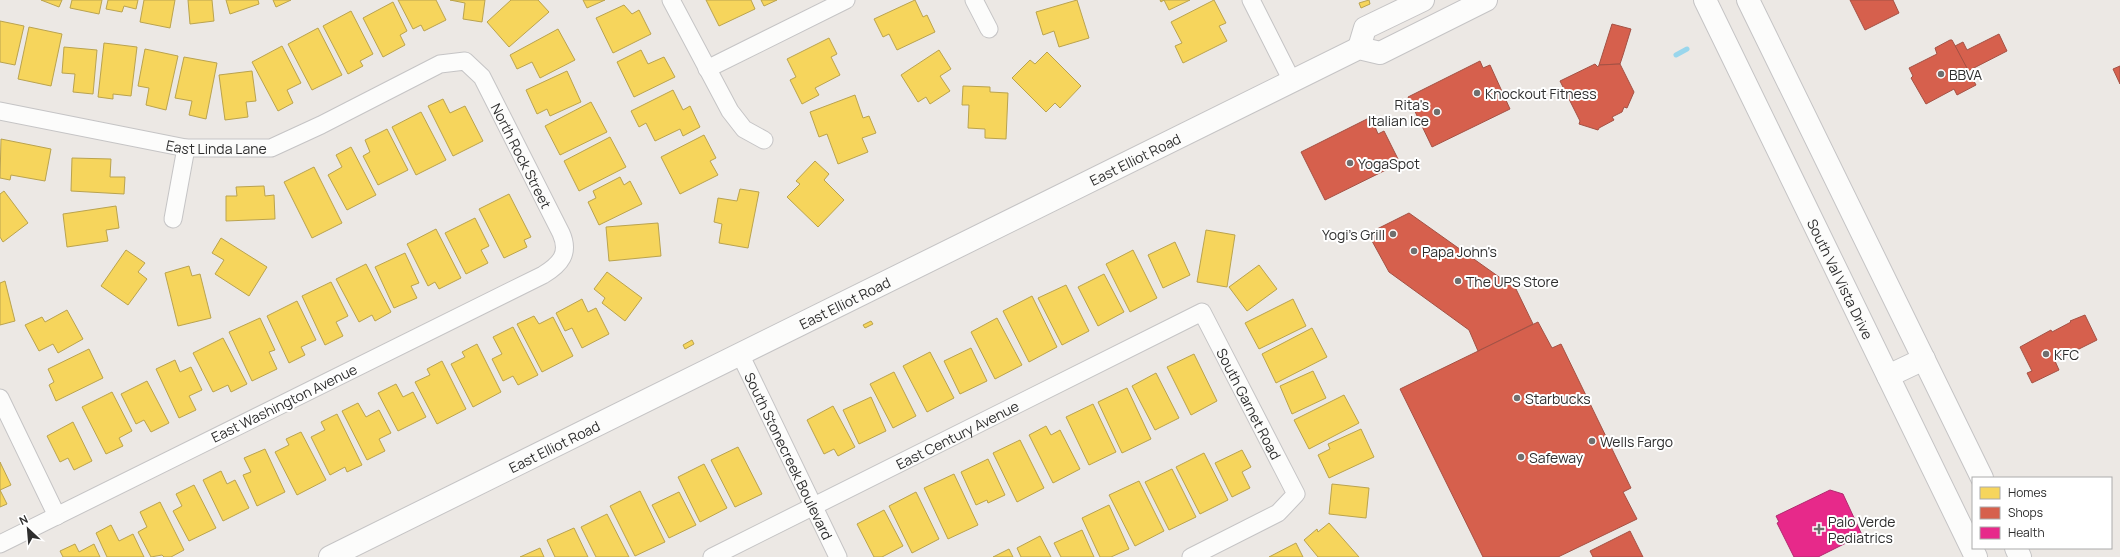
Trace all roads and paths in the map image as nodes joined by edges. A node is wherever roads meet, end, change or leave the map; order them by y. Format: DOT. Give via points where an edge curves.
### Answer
graph roads {
  1 [pos="671,0"];
  2 [pos="846,0"];
  3 [pos="974,0"];
  4 [pos="1252,0"];
  5 [pos="1423,0"];
  6 [pos="1486,0"];
  7 [pos="1705,0"];
  8 [pos="1748,0"];
  9 [pos="1467,5"];
  10 [pos="989,29"];
  11 [pos="1359,48"];
  12 [pos="465,61"];
  13 [pos="706,69"];
  14 [pos="1292,81"];
  15 [pos="0,111"];
  16 [pos="764,140"];
  17 [pos="186,148"];
  18 [pos="173,219"];
  19 [pos="564,257"];
  20 [pos="1202,312"];
  21 [pos="740,354"];
  22 [pos="1924,359"];
  23 [pos="1888,376"];
  24 [pos="0,398"];
  25 [pos="1982,477"];
  26 [pos="814,506"];
  27 [pos="58,516"];
  28 [pos="0,544"];
  29 [pos="1972,549"];
  30 [pos="330,557"];
  31 [pos="712,557"];
  32 [pos="838,557"];
  33 [pos="1190,557"];
  1 -- 13 [label="street"];
  2 -- 13 [label="street"];
  3 -- 10 [label="street"];
  4 -- 14 [label="street"];
  5 -- 11 [label="main road" via="1365,28"];
  6 -- 9 [label="main road"];
  7 -- 23 [label="main road, South Val Vista Drive"];
  8 -- 22 [label="main road"];
  9 -- 11 [label="main road" via="1380,53"];
  11 -- 14 [label="main road, East Elliot Road"];
  12 -- 17 [label="street, East Linda Lane" via="440,64 271,148"];
  12 -- 19 [label="street, North Rock Street" via="482,77 561,233"];
  13 -- 16 [label="street" via="736,120 744,129"];
  14 -- 21 [label="main road, East Elliot Road"];
  15 -- 17 [label="street, East Linda Lane"];
  17 -- 18 [label="street"];
  19 -- 27 [label="street, East Washington Avenue" via="559,264 543,275"];
  20 -- 26 [label="street, East Century Avenue"];
  20 -- 33 [label="street, South Garnet Road" via="1296,494 1278,513"];
  21 -- 26 [label="street, South Stonecreek Boulevard"];
  21 -- 30 [label="main road, East Elliot Road"];
  22 -- 23 [label="main road"];
  22 -- 25 [label="main road"];
  23 -- 29 [label="main road, South Val Vista Drive"];
  24 -- 27 [label="street"];
  26 -- 31 [label="street, East Century Avenue"];
  26 -- 32 [label="street, South Stonecreek Boulevard"];
  27 -- 28 [label="street, East Washington Avenue"];
}
